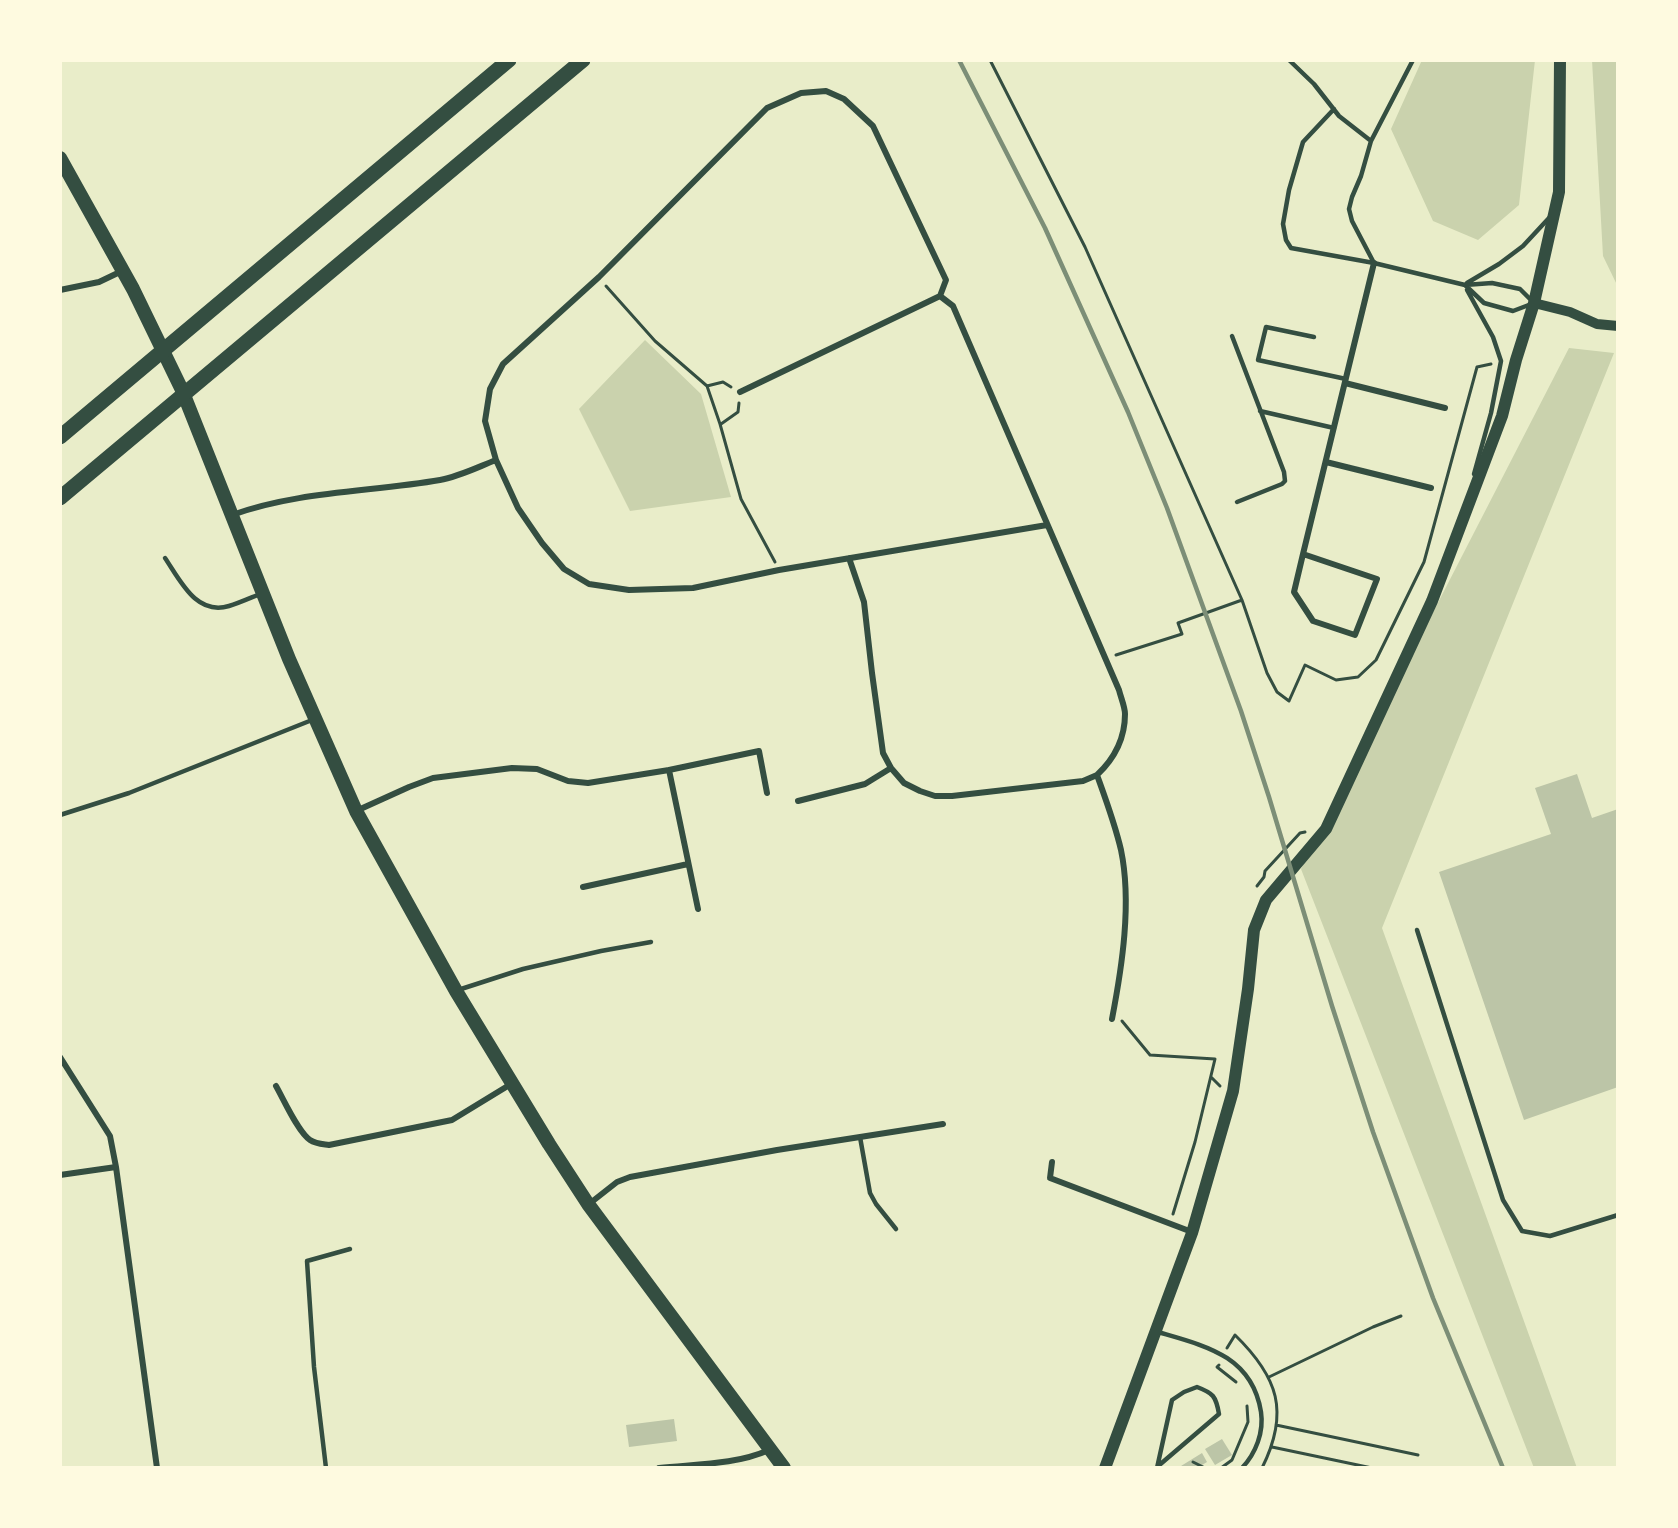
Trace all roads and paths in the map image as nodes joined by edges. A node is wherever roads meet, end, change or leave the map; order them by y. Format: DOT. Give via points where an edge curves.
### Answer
graph roads {
  1 [pos="509,60"];
  2 [pos="584,60"];
  3 [pos="990,60"];
  4 [pos="1289,60"];
  5 [pos="1413,60"];
  6 [pos="1560,60"];
  7 [pos="1334,109"];
  8 [pos="1371,141"];
  9 [pos="60,158"];
  10 [pos="1554,212"];
  11 [pos="1374,264"];
  12 [pos="122,270"];
  13 [pos="598,278"];
  14 [pos="1465,285"];
  15 [pos="60,290"];
  16 [pos="940,296"];
  17 [pos="1534,303"];
  18 [pos="1618,326"];
  19 [pos="1232,336"];
  20 [pos="1314,338"];
  21 [pos="1501,361"];
  22 [pos="1346,381"];
  23 [pos="707,386"];
  24 [pos="740,392"];
  25 [pos="1445,408"];
  26 [pos="1260,411"];
  27 [pos="720,424"];
  28 [pos="1334,428"];
  29 [pos="60,437"];
  30 [pos="496,460"];
  31 [pos="1326,462"];
  32 [pos="1431,488"];
  33 [pos="60,498"];
  34 [pos="1237,502"];
  35 [pos="232,515"];
  36 [pos="1463,519"];
  37 [pos="1047,525"];
  38 [pos="1303,554"];
  39 [pos="165,558"];
  40 [pos="849,558"];
  41 [pos="779,570"];
  42 [pos="262,592"];
  43 [pos="1242,600"];
  44 [pos="1105,659"];
  45 [pos="315,719"];
  46 [pos="891,768"];
  47 [pos="669,770"];
  48 [pos="1097,775"];
  49 [pos="767,793"];
  50 [pos="798,801"];
  51 [pos="356,812"];
  52 [pos="60,815"];
  53 [pos="1300,833"];
  54 [pos="688,864"];
  55 [pos="1265,871"];
  56 [pos="583,886"];
  57 [pos="698,909"];
  58 [pos="1417,930"];
  59 [pos="651,942"];
  60 [pos="456,991"];
  61 [pos="1112,1019"];
  62 [pos="60,1057"];
  63 [pos="511,1084"];
  64 [pos="276,1086"];
  65 [pos="944,1124"];
  66 [pos="860,1137"];
  67 [pos="1052,1162"];
  68 [pos="116,1167"];
  69 [pos="60,1176"];
  70 [pos="588,1204"];
  71 [pos="1618,1215"];
  72 [pos="1170,1223"];
  73 [pos="896,1230"];
  74 [pos="1192,1233"];
  75 [pos="350,1249"];
  76 [pos="1401,1316"];
  77 [pos="1156,1331"];
  78 [pos="1217,1367"];
  79 [pos="1269,1377"];
  80 [pos="1240,1386"];
  81 [pos="1247,1403"];
  82 [pos="1276,1425"];
  83 [pos="1272,1447"];
  84 [pos="770,1449"];
  85 [pos="1418,1455"];
  86 [pos="1193,1462"];
  87 [pos="158,1468"];
  88 [pos="326,1468"];
  89 [pos="659,1468"];
  90 [pos="784,1468"];
  91 [pos="1105,1468"];
  92 [pos="1157,1468"];
  93 [pos="1205,1468"];
  94 [pos="1221,1468"];
  95 [pos="1242,1468"];
  96 [pos="1372,1468"];
  1 -- 29 [label="highway"];
  2 -- 33 [label="highway"];
  3 -- 43 [label="path" via="1085,247"];
  4 -- 7 [label="lane"];
  5 -- 8 [label="lane"];
  6 -- 10 [label="main road" via="1559,192"];
  7 -- 8 [label="lane"];
  7 -- 11 [label="lane" via="1303,142 1283,224 1286,240 1291,248"];
  8 -- 11 [label="lane" via="1348,209"];
  9 -- 12 [label="main road"];
  10 -- 14 [label="lane" via="1523,246"];
  10 -- 17 [label="main road"];
  11 -- 14 [label="lane"];
  11 -- 22 [label="street"];
  12 -- 15 [label="street" via="99,282"];
  12 -- 35 [label="main road" via="182,390"];
  13 -- 16 [label="street" via="767,108 801,93 826,91 844,99 873,126 946,280"];
  13 -- 23 [label="path" via="655,342"];
  13 -- 30 [label="street" via="503,364 490,389 485,421"];
  14 -- 17 [label="lane" via="1492,282 1520,289"];
  14 -- 17 [label="lane" via="1484,303 1513,311"];
  14 -- 21 [label="lane" via="1493,337"];
  16 -- 24 [label="street"];
  16 -- 37 [label="street" via="953,306"];
  17 -- 18 [label="street" via="1597,324"];
  17 -- 36 [label="main road" via="1502,416"];
  19 -- 26 [label="lane"];
  20 -- 22 [label="lane" via="1266,327 1258,360"];
  21 -- 36 [label="lane"];
  21 -- 43 [label="path" via="1477,367 1424,562 1370,666 1358,677 1336,680 1305,665 1289,701 1277,692 1267,674"];
  22 -- 25 [label="street"];
  22 -- 28 [label="street"];
  23 -- 24 [label="path" via="723,382"];
  23 -- 27 [label="path"];
  24 -- 27 [label="path" via="738,412"];
  26 -- 28 [label="lane"];
  26 -- 34 [label="lane" via="1285,481"];
  27 -- 41 [label="path" via="741,498"];
  28 -- 31 [label="street"];
  30 -- 35 [label="street" via="442,480 297,498"];
  30 -- 41 [label="street" via="518,508 542,543 564,569 589,584 629,590 693,588"];
  31 -- 32 [label="street"];
  31 -- 38 [label="street"];
  35 -- 42 [label="main road"];
  36 -- 74 [label="main road" via="1427,612 1326,829 1266,900 1254,930 1233,1091"];
  37 -- 40 [label="street"];
  37 -- 44 [label="street"];
  38 -- 38 [label="street" via="1377,579 1355,635 1313,621 1294,592"];
  39 -- 42 [label="lane" via="189,595 212,608 227,607"];
  40 -- 41 [label="street"];
  40 -- 46 [label="street" via="864,602 883,753"];
  42 -- 45 [label="main road"];
  43 -- 44 [label="path" via="1178,623 1182,634"];
  44 -- 48 [label="street" via="1125,713 1121,742 1108,765"];
  45 -- 51 [label="main road"];
  45 -- 52 [label="lane" via="129,793"];
  46 -- 48 [label="street" via="904,783 935,796 1083,781"];
  46 -- 50 [label="street" via="866,784"];
  47 -- 49 [label="street" via="759,751"];
  47 -- 51 [label="street" via="588,783 568,781 537,769 512,768 433,778"];
  47 -- 54 [label="street"];
  48 -- 61 [label="street" via="1121,852 1125,889 1121,971"];
  51 -- 60 [label="main road"];
  53 -- 55 [label="path"];
  54 -- 56 [label="street"];
  54 -- 57 [label="street"];
  58 -- 71 [label="lane" via="1503,1200 1522,1231 1550,1236"];
  59 -- 60 [label="lane" via="523,969"];
  60 -- 63 [label="main road"];
  61 -- 72 [label="path" via="1120,1020 1150,1055 1215,1059"];
  62 -- 68 [label="street" via="110,1136"];
  63 -- 64 [label="street" via="452,1120 329,1145 311,1141 303,1134"];
  63 -- 70 [label="main road"];
  65 -- 66 [label="street"];
  66 -- 70 [label="street" via="630,1178 617,1182"];
  66 -- 73 [label="lane" via="870,1193"];
  67 -- 72 [label="street" via="1050,1178"];
  68 -- 69 [label="street"];
  68 -- 87 [label="street"];
  70 -- 84 [label="main road"];
  72 -- 74 [label="street"];
  74 -- 77 [label="main road"];
  75 -- 88 [label="lane" via="307,1261"];
  76 -- 79 [label="path"];
  77 -- 91 [label="main road"];
  77 -- 95 [label="lane" via="1194,1342 1233,1362 1251,1381 1259,1400 1261,1432"];
  78 -- 80 [label="path"];
  81 -- 94 [label="path" via="1248,1422 1232,1460"];
  82 -- 85 [label="path"];
  83 -- 96 [label="path"];
  84 -- 89 [label="street" via="738,1460"];
  84 -- 90 [label="main road"];
  86 -- 93 [label="path"];
  92 -- 92 [label="lane" via="1172,1400 1197,1387 1210,1392 1219,1413"];
}
